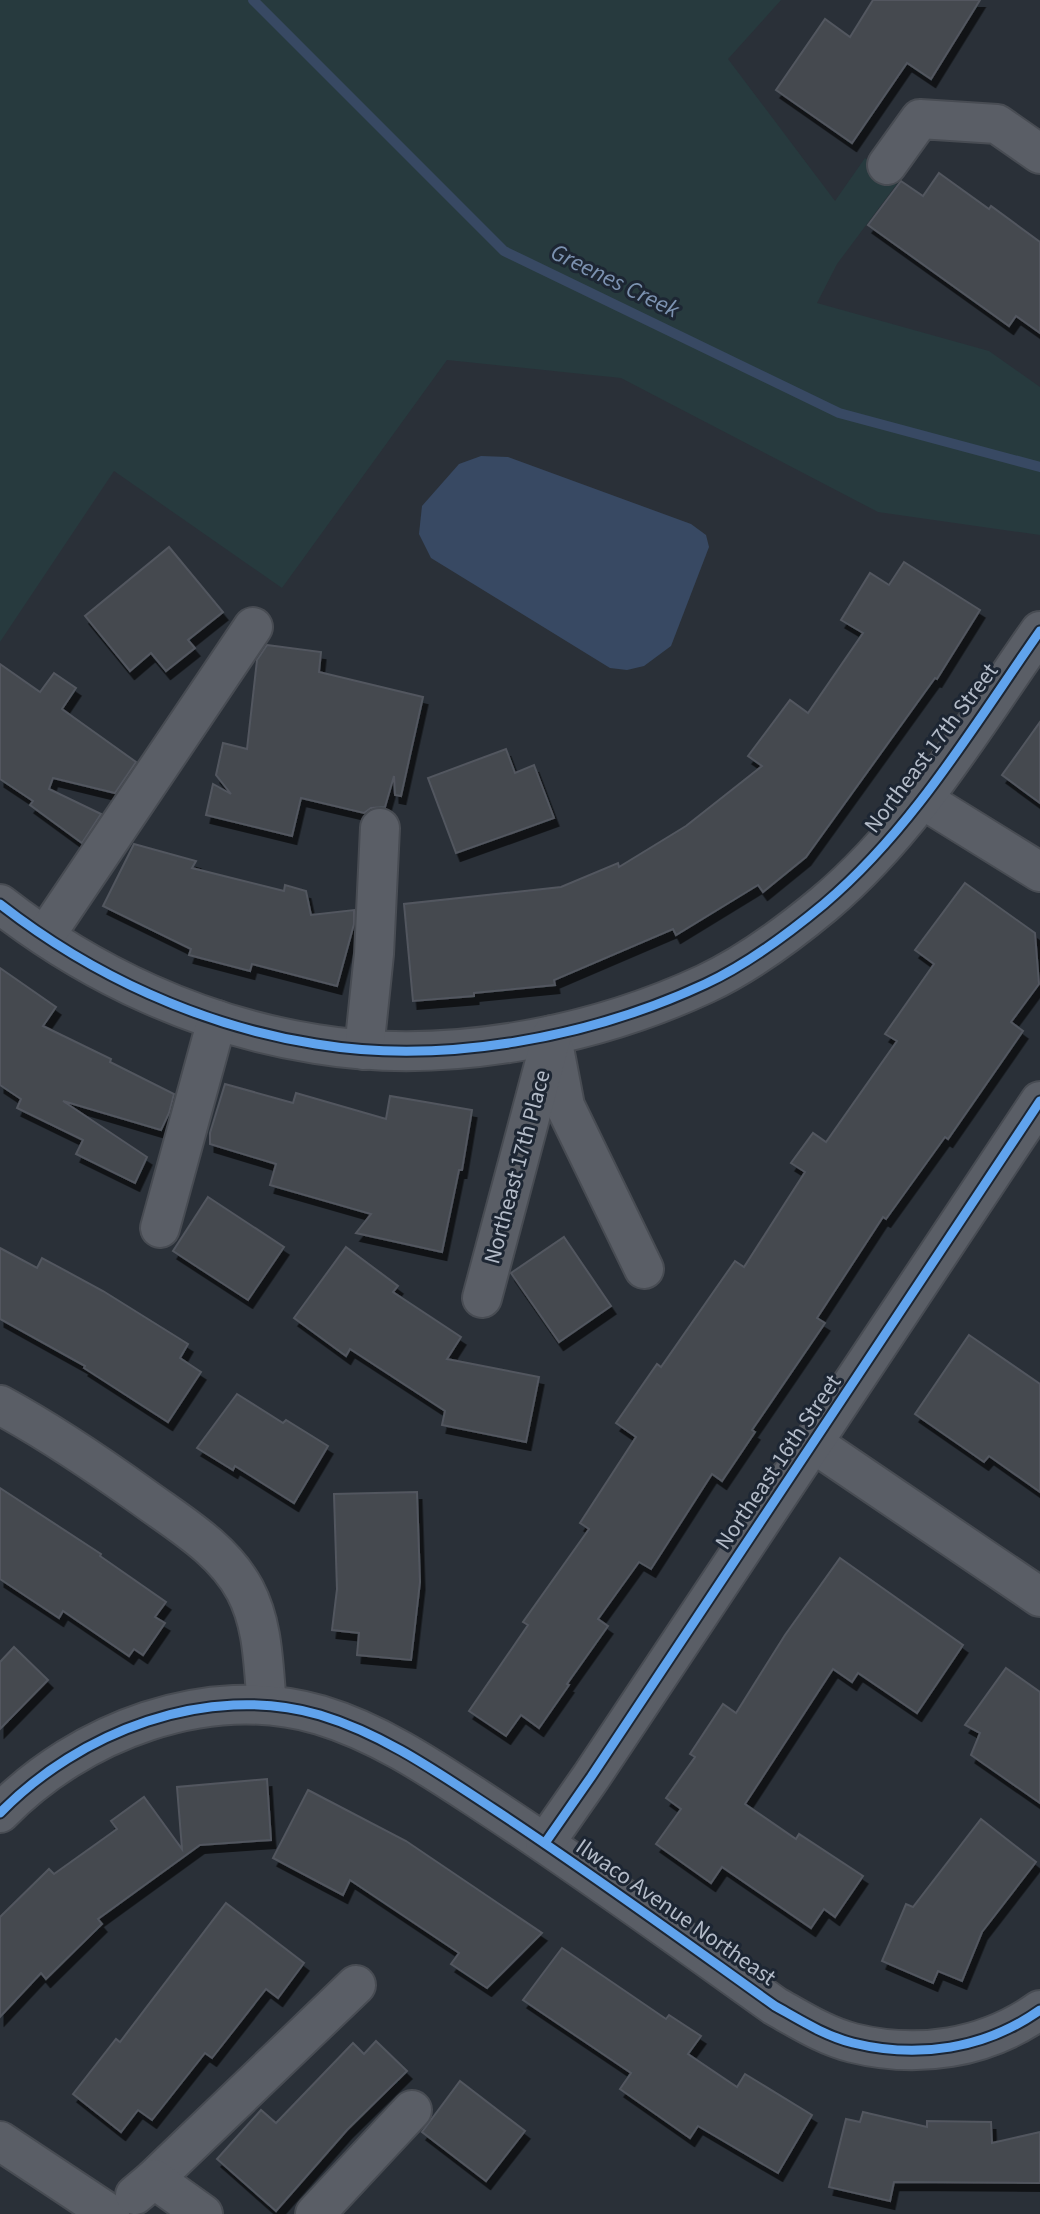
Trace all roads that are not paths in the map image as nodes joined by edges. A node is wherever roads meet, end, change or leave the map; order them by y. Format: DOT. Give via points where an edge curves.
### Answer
graph roads {
  1 [pos="1040,154"];
  2 [pos="887,165"];
  3 [pos="253,627"];
  4 [pos="1040,631"];
  5 [pos="922,799"];
  6 [pos="380,828"];
  7 [pos="1040,872"];
  8 [pos="0,904"];
  9 [pos="45,936"];
  10 [pos="217,1020"];
  11 [pos="552,1035"];
  12 [pos="364,1049"];
  13 [pos="1040,1101"];
  14 [pos="160,1228"];
  15 [pos="644,1269"];
  16 [pos="482,1298"];
  17 [pos="0,1405"];
  18 [pos="813,1443"];
  19 [pos="1040,1597"];
  20 [pos="267,1705"];
  21 [pos="0,1813"];
  22 [pos="545,1843"];
  23 [pos="356,1985"];
  24 [pos="1040,2011"];
  25 [pos="412,2110"];
  26 [pos="0,2141"];
  27 [pos="154,2179"];
  28 [pos="111,2214"];
  29 [pos="203,2214"];
  30 [pos="315,2214"];
  1 -- 2 [label="street" via="997,124 920,119"];
  3 -- 9 [label="street"];
  4 -- 5 [label="street, Northeast 17th Street"];
  5 -- 7 [label="street"];
  5 -- 11 [label="street, Northeast 17th Street" via="825,904 764,950 706,983 629,1014"];
  6 -- 12 [label="street"];
  8 -- 9 [label="street, Northeast 17th Street"];
  9 -- 10 [label="street, Northeast 17th Street" via="144,992"];
  10 -- 12 [label="street, Northeast 17th Street" via="315,1044"];
  10 -- 14 [label="street"];
  11 -- 12 [label="street, Northeast 17th Street" via="442,1051"];
  11 -- 15 [label="street" via="565,1106"];
  11 -- 16 [label="street, Northeast 17th Place"];
  13 -- 18 [label="street, Northeast 16th Street"];
  17 -- 20 [label="street" via="116,1478 202,1540 229,1567 245,1591 260,1629"];
  18 -- 19 [label="street"];
  18 -- 22 [label="street, Northeast 16th Street"];
  20 -- 21 [label="street" via="175,1713 116,1732 62,1762"];
  20 -- 22 [label="street, Ilwaco Avenue Northeast" via="318,1714 362,1730 421,1762"];
  22 -- 24 [label="street, Ilwaco Avenue Northeast" via="775,2006 851,2043 897,2051 943,2048 985,2040"];
  23 -- 27 [label="street"];
  25 -- 30 [label="street"];
  26 -- 28 [label="street"];
  27 -- 28 [label="street"];
  27 -- 29 [label="street"];
}
